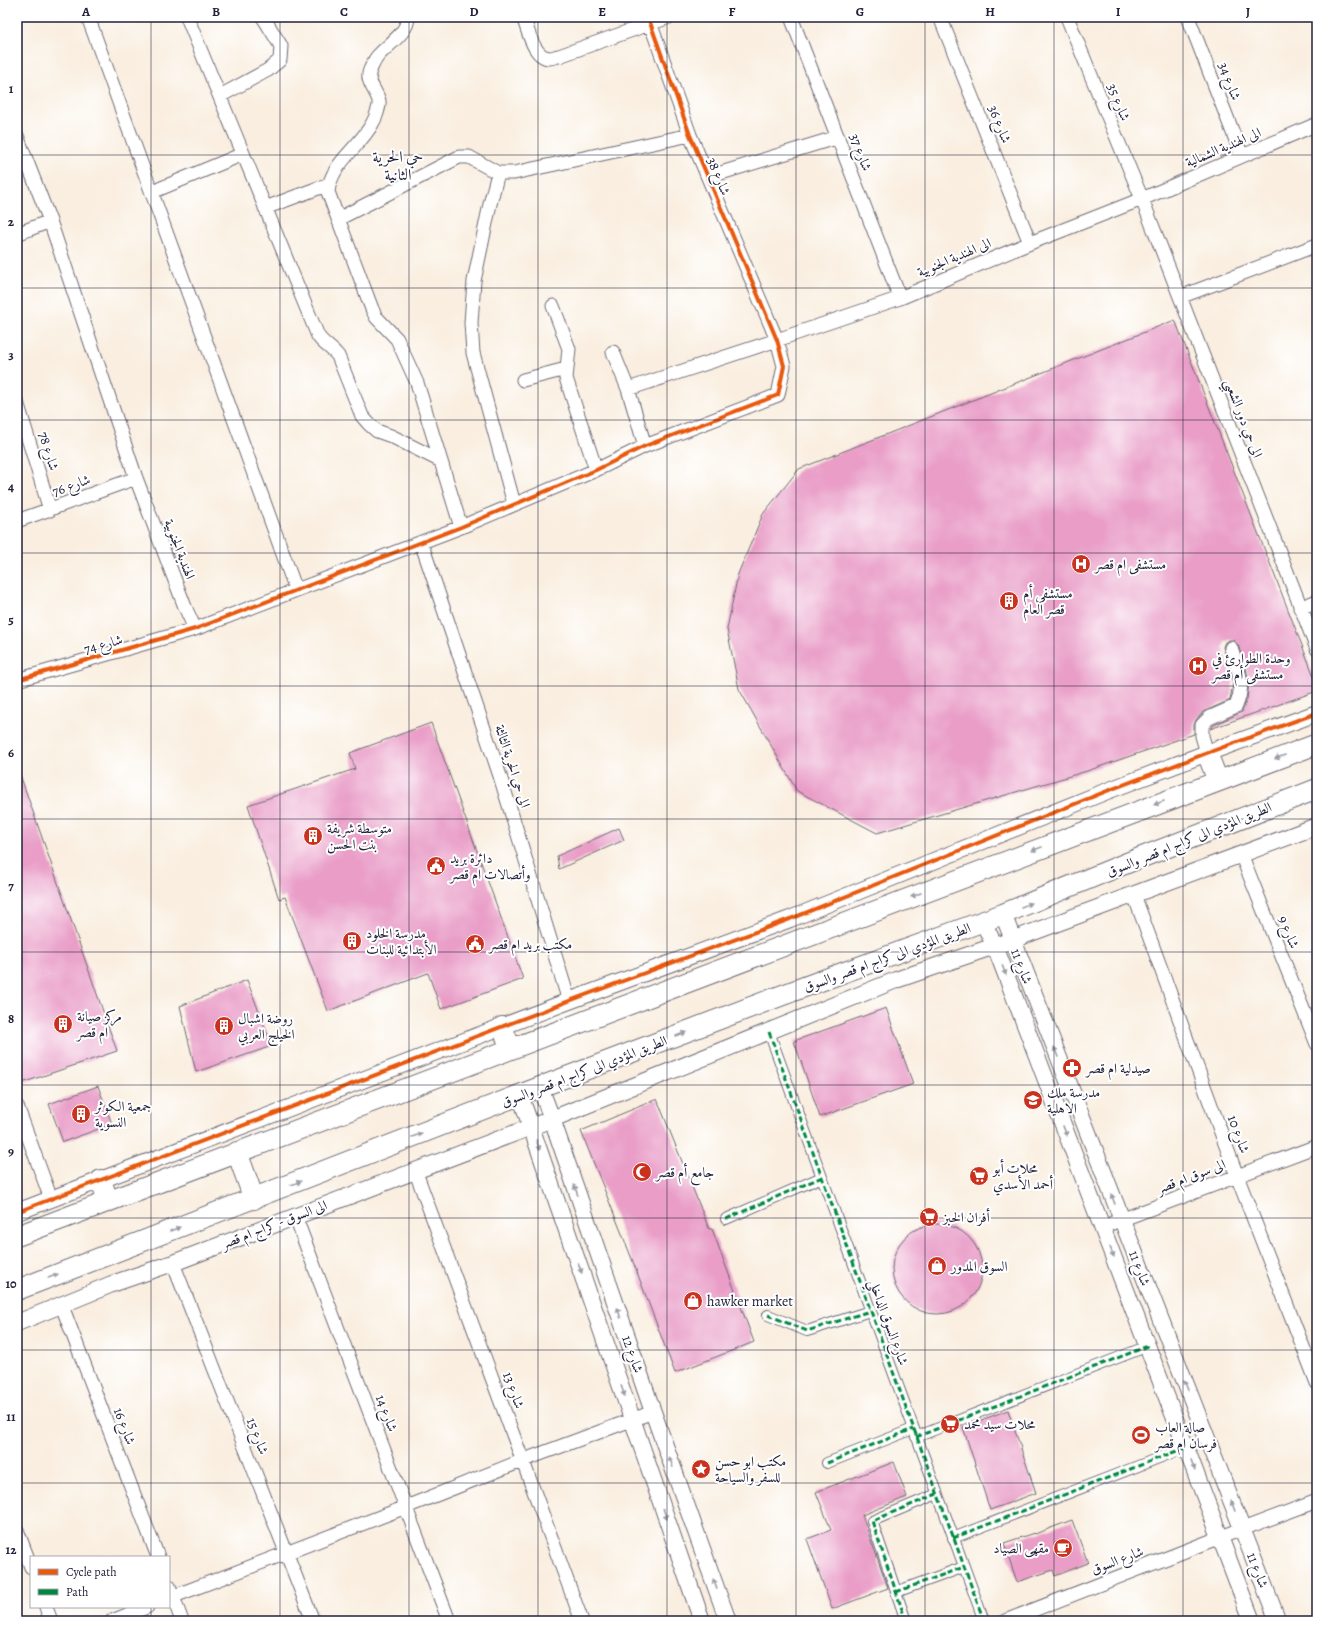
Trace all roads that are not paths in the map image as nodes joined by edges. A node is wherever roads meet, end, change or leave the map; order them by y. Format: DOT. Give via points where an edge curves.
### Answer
graph roads {
  1 [pos="88,17"];
  2 [pos="187,17"];
  3 [pos="263,17"];
  4 [pos="408,17"];
  5 [pos="523,17"];
  6 [pos="669,17"];
  7 [pos="791,17"];
  8 [pos="940,17"];
  9 [pos="1067,17"];
  10 [pos="1188,17"];
  11 [pos="649,21"];
  12 [pos="220,96"];
  13 [pos="1317,124"];
  14 [pos="690,135"];
  15 [pos="17,136"];
  16 [pos="838,137"];
  17 [pos="243,154"];
  18 [pos="1242,156"];
  19 [pos="498,173"];
  20 [pos="708,176"];
  21 [pos="329,184"];
  22 [pos="152,192"];
  23 [pos="1142,199"];
  24 [pos="265,208"];
  25 [pos="338,219"];
  26 [pos="50,222"];
  27 [pos="17,234"];
  28 [pos="1030,243"];
  29 [pos="1317,244"];
  30 [pos="1180,297"];
  31 [pos="900,298"];
  32 [pos="553,306"];
  33 [pos="777,340"];
  34 [pos="613,352"];
  35 [pos="566,369"];
  36 [pos="523,380"];
  37 [pos="628,389"];
  38 [pos="17,402"];
  39 [pos="645,446"];
  40 [pos="441,461"];
  41 [pos="596,470"];
  42 [pos="136,478"];
  43 [pos="514,504"];
  44 [pos="50,510"];
  45 [pos="17,521"];
  46 [pos="461,526"];
  47 [pos="421,542"];
  48 [pos="296,590"];
  49 [pos="1317,601"];
  50 [pos="1300,608"];
  51 [pos="195,629"];
  52 [pos="1231,648"];
  53 [pos="1317,649"];
  54 [pos="17,680"];
  55 [pos="1317,713"];
  56 [pos="1317,744"];
  57 [pos="1206,753"];
  58 [pos="1218,781"];
  59 [pos="1317,789"];
  60 [pos="1317,826"];
  61 [pos="1241,854"];
  62 [pos="1134,895"];
  63 [pos="1002,914"];
  64 [pos="983,922"];
  65 [pos="1012,940"];
  66 [pos="995,946"];
  67 [pos="569,1001"];
  68 [pos="502,1026"];
  69 [pos="769,1032"];
  70 [pos="1317,1044"];
  71 [pos="511,1048"];
  72 [pos="540,1087"];
  73 [pos="520,1095"];
  74 [pos="17,1106"];
  75 [pos="552,1119"];
  76 [pos="532,1126"];
  77 [pos="1317,1146"];
  78 [pos="237,1152"];
  79 [pos="416,1170"];
  80 [pos="1237,1176"];
  81 [pos="822,1177"];
  82 [pos="101,1180"];
  83 [pos="51,1199"];
  84 [pos="254,1199"];
  85 [pos="108,1201"];
  86 [pos="17,1212"];
  87 [pos="295,1216"];
  88 [pos="726,1219"];
  89 [pos="1122,1220"];
  90 [pos="1102,1227"];
  91 [pos="17,1236"];
  92 [pos="173,1263"];
  93 [pos="17,1290"];
  94 [pos="62,1306"];
  95 [pos="870,1311"];
  96 [pos="768,1315"];
  97 [pos="17,1323"];
  98 [pos="1148,1346"];
  99 [pos="1317,1383"];
  100 [pos="653,1412"];
  101 [pos="633,1420"];
  102 [pos="914,1433"];
  103 [pos="1187,1447"];
  104 [pos="524,1460"];
  105 [pos="827,1464"];
  106 [pos="937,1494"];
  107 [pos="1317,1501"];
  108 [pos="406,1508"];
  109 [pos="1242,1529"];
  110 [pos="17,1530"];
  111 [pos="1221,1537"];
  112 [pos="953,1538"];
  113 [pos="286,1552"];
  114 [pos="158,1556"];
  115 [pos="30,1564"];
  116 [pos="964,1567"];
  117 [pos="896,1592"];
  118 [pos="170,1593"];
  119 [pos="46,1608"];
  120 [pos="144,1608"];
  121 [pos="51,1621"];
  122 [pos="112,1621"];
  123 [pos="182,1621"];
  124 [pos="313,1621"];
  125 [pos="449,1621"];
  126 [pos="582,1621"];
  127 [pos="702,1621"];
  128 [pos="728,1621"];
  129 [pos="906,1621"];
  130 [pos="984,1621"];
  131 [pos="1005,1621"];
  132 [pos="1252,1621"];
  133 [pos="1278,1621"];
  1 -- 22 [label="street"];
  2 -- 12 [label="street"];
  3 -- 12 [label="street" via="281,46 280,60 268,70"];
  4 -- 21 [label="street" via="404,29 376,58 369,73 380,103 372,124 334,172"];
  5 -- 11 [label="street" via="535,49 541,56 549,58"];
  6 -- 11 [label="street"];
  7 -- 16 [label="street, شارع 37"];
  8 -- 28 [label="street, شارع 36"];
  9 -- 23 [label="street, شارع 35"];
  10 -- 18 [label="street, شارع 34"];
  11 -- 14 [label="street, شارع 38"];
  12 -- 17 [label="street"];
  13 -- 18 [label="street, الى الهندية الشمالية"];
  14 -- 19 [label="street" via="514,173"];
  14 -- 20 [label="street, شارع 38"];
  15 -- 26 [label="street, الهندية الجنوبية"];
  16 -- 20 [label="street"];
  16 -- 31 [label="street, شارع 37"];
  17 -- 22 [label="street"];
  17 -- 24 [label="street"];
  18 -- 23 [label="street, الى الهندية الشمالية"];
  19 -- 25 [label="street" via="469,157 459,157"];
  19 -- 43 [label="street" via="474,281 471,323 474,352"];
  20 -- 33 [label="street, شارع 38"];
  21 -- 24 [label="street"];
  21 -- 25 [label="street" via="328,192"];
  22 -- 48 [label="street"];
  23 -- 28 [label="street, الى الهندية الجنوبية"];
  23 -- 30 [label="street, الى حي دور الشعبي"];
  24 -- 40 [label="street" via="318,336 338,356 362,416 377,431"];
  25 -- 40 [label="street" via="372,309 397,338 417,383"];
  26 -- 27 [label="street"];
  26 -- 42 [label="street, الهندية الجنوبية"];
  28 -- 31 [label="street, الى الهندية الجنوبية"];
  29 -- 30 [label="street"];
  30 -- 50 [label="street, الى حي دور الشعبي"];
  31 -- 33 [label="street, الى الهندية الجنوبية"];
  32 -- 35 [label="street" via="569,349"];
  33 -- 37 [label="street, الى الهندية الجنوبية"];
  33 -- 39 [label="street, شارع 38" via="784,366 778,395"];
  34 -- 37 [label="street"];
  35 -- 36 [label="street"];
  35 -- 41 [label="street" via="566,378"];
  37 -- 39 [label="street"];
  38 -- 44 [label="street, شارع 78"];
  39 -- 41 [label="street, شارع 74"];
  40 -- 46 [label="street"];
  41 -- 43 [label="street, شارع 74"];
  42 -- 44 [label="street, شارع 76"];
  42 -- 51 [label="street, الهندية الجنوبية"];
  43 -- 46 [label="street, شارع 74"];
  44 -- 45 [label="street, شارع 76"];
  46 -- 47 [label="street, شارع 74"];
  47 -- 48 [label="street, شارع 74"];
  47 -- 67 [label="street, الى حي الحرية الثالثة" via="500,776"];
  48 -- 51 [label="street, شارع 74"];
  49 -- 50 [label="street"];
  50 -- 53 [label="street, الى حي دور الشعبي"];
  51 -- 54 [label="street, شارع 74"];
  52 -- 57 [label="street" via="1242,684 1241,694 1236,706 1209,718 1202,724"];
  55 -- 57 [label="street"];
  56 -- 58 [label="main road, one-way"];
  57 -- 58 [label="main road"];
  57 -- 67 [label="street" via="790,919"];
  58 -- 71 [label="main road, one-way"];
  63 -- 59 [label="main road, الطريق المؤدي الى كراج ام قصر والسوق, one-way"];
  60 -- 61 [label="street, الى السوق - كراج ام قصر"];
  61 -- 62 [label="street, الى السوق - كراج ام قصر"];
  61 -- 70 [label="street, شارع 9"];
  62 -- 65 [label="street, الى السوق - كراج ام قصر"];
  62 -- 80 [label="street, شارع 10"];
  63 -- 64 [label="main road, الطريق المؤدي الى كراج ام قصر والسوق"];
  63 -- 65 [label="street, شارع 11"];
  64 -- 66 [label="street, شارع 11"];
  72 -- 64 [label="main road, الطريق المؤدي الى كراج ام قصر والسوق, one-way"];
  65 -- 66 [label="street, الى السوق - كراج ام قصر"];
  89 -- 65 [label="street, شارع 11, one-way"];
  66 -- 69 [label="street, الى السوق - كراج ام قصر" via="896,980"];
  66 -- 90 [label="street, شارع 11, one-way"];
  67 -- 68 [label="street"];
  68 -- 71 [label="main road"];
  68 -- 82 [label="street"];
  69 -- 75 [label="street, الى السوق - كراج ام قصر"];
  69 -- 81 [label="street, شارع السوق الداخلي"];
  71 -- 78 [label="main road"];
  72 -- 73 [label="main road, الطريق المؤدي الى كراج ام قصر والسوق"];
  72 -- 75 [label="street, شارع 12"];
  73 -- 76 [label="street, شارع 12"];
  84 -- 73 [label="main road, الطريق المؤدي الى كراج ام قصر والسوق, one-way"];
  74 -- 83 [label="street"];
  75 -- 76 [label="street, الى السوق - كراج ام قصر"];
  100 -- 75 [label="street, شارع 12, one-way"];
  76 -- 79 [label="street, الى السوق - كراج ام قصر"];
  76 -- 101 [label="street, شارع 12, one-way"];
  77 -- 80 [label="street, الى سوق ام قصر"];
  78 -- 84 [label="main road"];
  78 -- 85 [label="main road"];
  79 -- 87 [label="street, الى السوق - كراج ام قصر"];
  79 -- 104 [label="street, شارع 13"];
  80 -- 89 [label="street, الى سوق ام قصر"];
  80 -- 99 [label="street, شارع 10"];
  81 -- 88 [label="street"];
  81 -- 95 [label="street, شارع السوق الداخلي"];
  82 -- 83 [label="street"];
  82 -- 85 [label="main road"];
  83 -- 86 [label="street"];
  93 -- 84 [label="main road, الطريق المؤدي الى كراج ام قصر والسوق, one-way"];
  85 -- 91 [label="main road"];
  87 -- 92 [label="street, الى السوق - كراج ام قصر"];
  87 -- 108 [label="street, شارع 14"];
  89 -- 90 [label="street, الى سوق ام قصر"];
  109 -- 89 [label="street, شارع 11, one-way"];
  90 -- 98 [label="street, شارع 11, one-way"];
  92 -- 94 [label="street, الى السوق - كراج ام قصر" via="112,1284"];
  92 -- 113 [label="street, شارع 15"];
  94 -- 97 [label="street, الى السوق - كراج ام قصر"];
  94 -- 114 [label="street, شارع 16"];
  95 -- 96 [label="street" via="807,1331"];
  95 -- 102 [label="street, شارع السوق الداخلي"];
  98 -- 102 [label="street"];
  98 -- 103 [label="street, شارع 11"];
  100 -- 101 [label="street"];
  128 -- 100 [label="street, شارع 12, one-way"];
  101 -- 104 [label="street"];
  101 -- 127 [label="street, شارع 12, one-way"];
  102 -- 105 [label="street"];
  102 -- 106 [label="street, شارع السوق الداخلي"];
  103 -- 111 [label="street, شارع 11, one-way"];
  103 -- 112 [label="street"];
  104 -- 108 [label="street"];
  104 -- 126 [label="street, شارع 13"];
  106 -- 112 [label="street, شارع السوق الداخلي"];
  106 -- 117 [label="street" via="872,1521"];
  107 -- 109 [label="street"];
  108 -- 113 [label="street"];
  108 -- 125 [label="street, شارع 14"];
  109 -- 111 [label="street, شارع السوق"];
  109 -- 133 [label="street, شارع 11"];
  110 -- 115 [label="street"];
  111 -- 131 [label="street, شارع السوق"];
  111 -- 132 [label="street, شارع 11"];
  112 -- 116 [label="street, شارع السوق الداخلي"];
  113 -- 118 [label="street"];
  113 -- 124 [label="street, شارع 15"];
  116 -- 117 [label="street"];
  116 -- 130 [label="street, شارع السوق الداخلي"];
  117 -- 129 [label="street"];
  118 -- 123 [label="street"];
  119 -- 121 [label="street"];
  120 -- 122 [label="street"];
}
